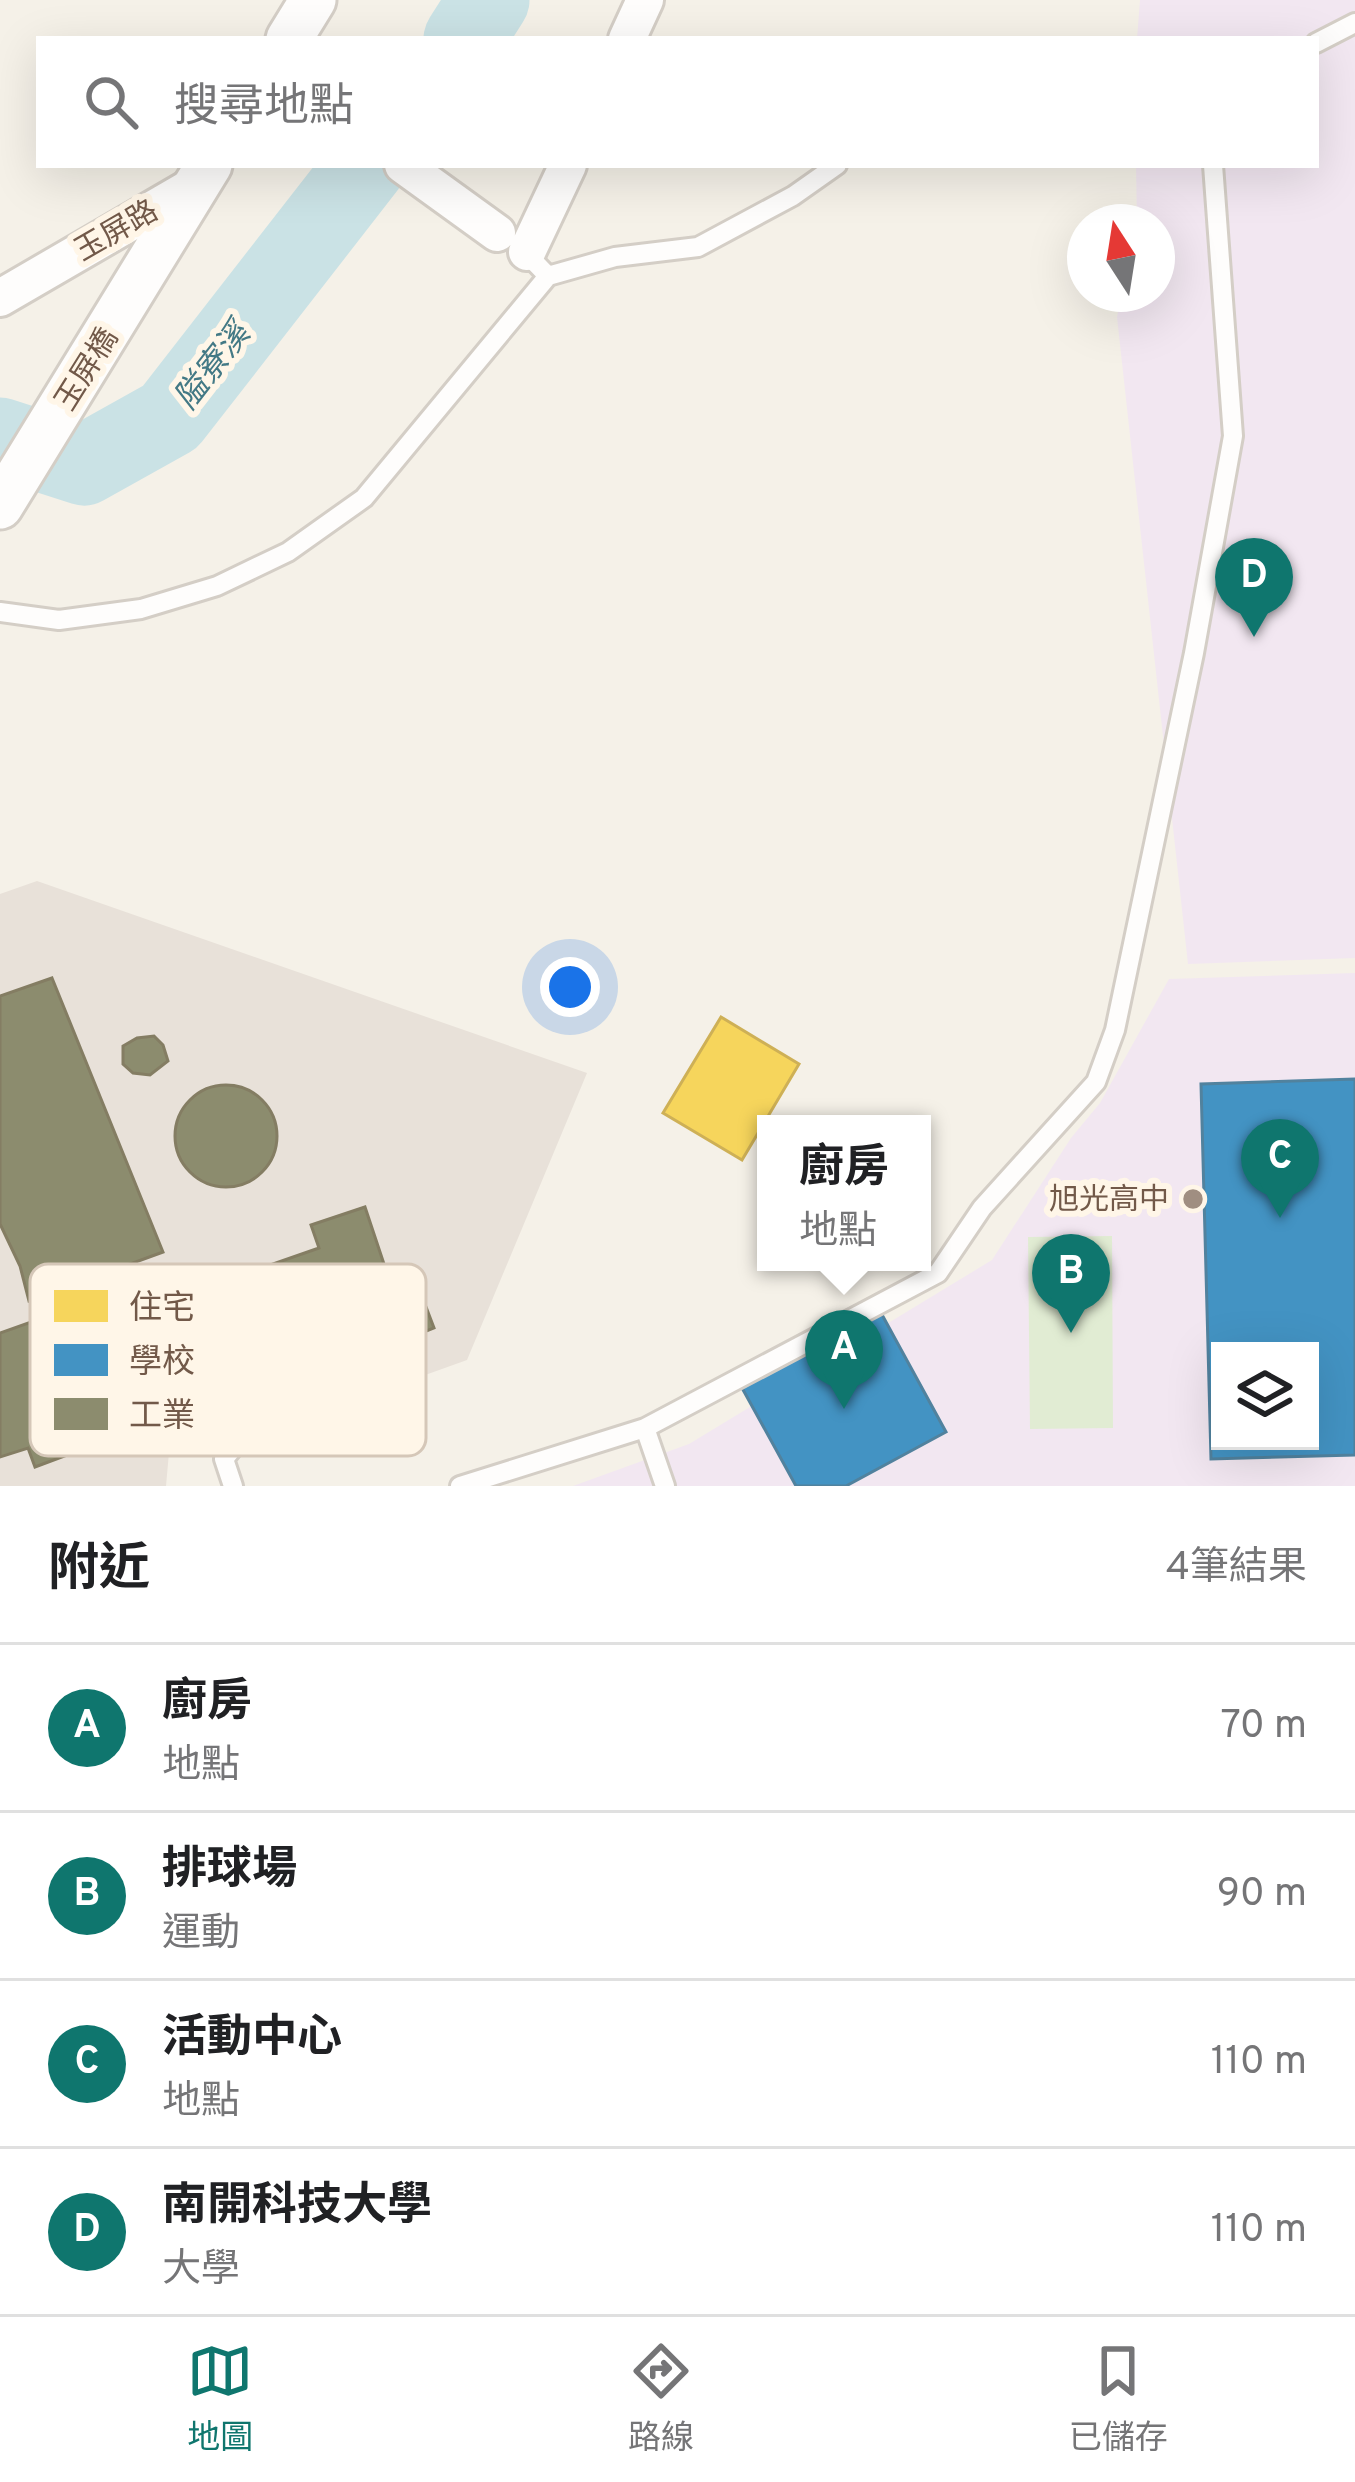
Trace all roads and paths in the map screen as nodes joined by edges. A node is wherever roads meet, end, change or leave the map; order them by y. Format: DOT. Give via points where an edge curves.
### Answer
graph roads {
  1 [pos="314,0"];
  2 [pos="645,0"];
  3 [pos="1355,23"];
  4 [pos="291,36"];
  5 [pos="628,36"];
  6 [pos="1319,41"];
  7 [pos="407,168"];
  8 [pos="567,168"];
  9 [pos="833,168"];
  10 [pos="1213,168"];
  11 [pos="204,174"];
  12 [pos="172,231"];
  13 [pos="524,254"];
  14 [pos="0,298"];
  15 [pos="0,506"];
  16 [pos="0,613"];
  17 [pos="645,1428"];
  18 [pos="226,1456"];
  19 [pos="233,1486"];
  20 [pos="460,1486"];
  21 [pos="665,1486"];
  1 -- 4 [label="street"];
  2 -- 5 [label="street"];
  3 -- 6 [label="lane"];
  7 -- 13 [label="street"];
  8 -- 13 [label="street"];
  9 -- 13 [label="lane" via="698,247 615,257"];
  10 -- 17 [label="lane" via="1233,436 1115,1030 1096,1082 982,1208 938,1274"];
  11 -- 12 [label="street, 玉屏路"];
  11 -- 14 [label="street, 玉屏路"];
  12 -- 15 [label="street, 玉屏橋"];
  13 -- 16 [label="lane" via="364,498 288,552 217,586 141,609 59,620"];
  17 -- 20 [label="lane"];
  17 -- 21 [label="lane"];
  18 -- 19 [label="lane"];
}
